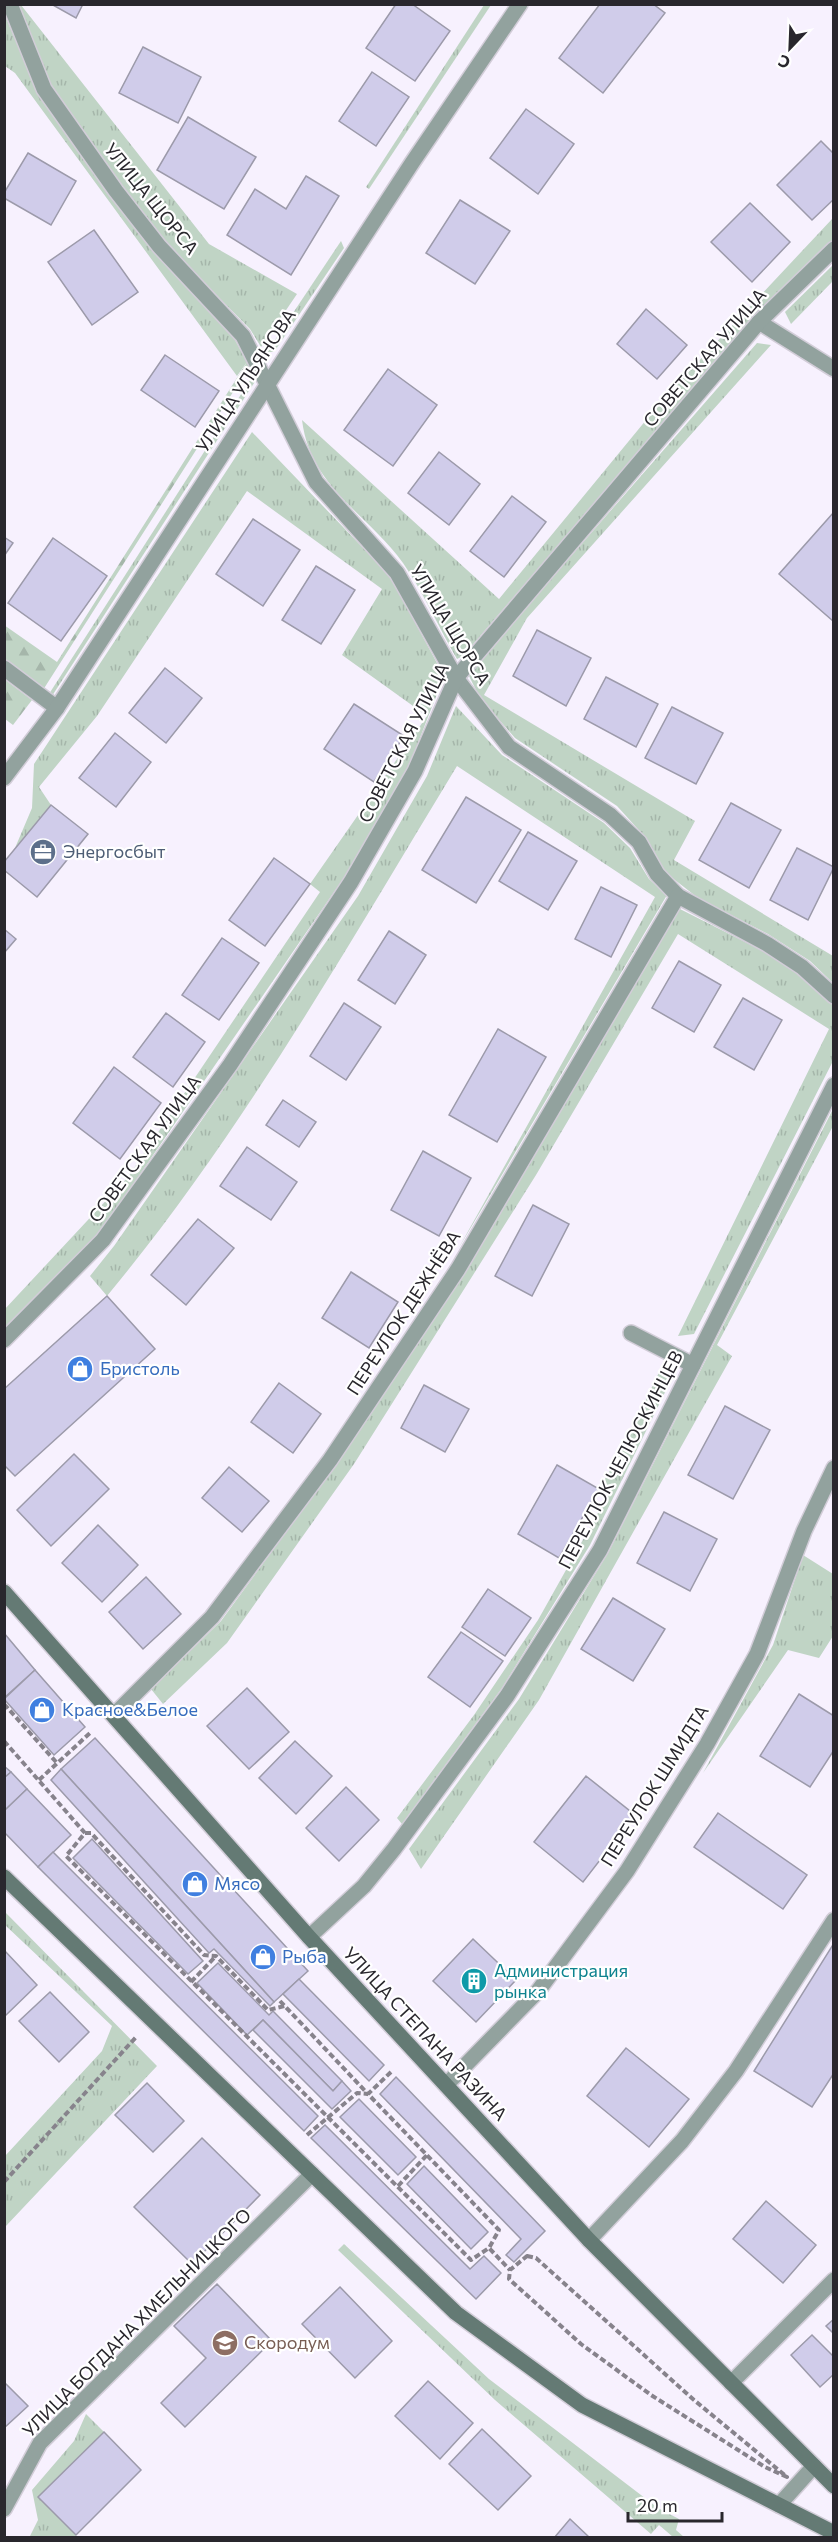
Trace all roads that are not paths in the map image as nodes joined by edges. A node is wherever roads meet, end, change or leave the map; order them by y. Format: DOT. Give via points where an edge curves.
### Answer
graph roads {
  1 [pos="10,4"];
  2 [pos="520,4"];
  3 [pos="834,249"];
  4 [pos="759,322"];
  5 [pos="834,369"];
  6 [pos="266,385"];
  7 [pos="4,668"];
  8 [pos="456,678"];
  9 [pos="57,708"];
  10 [pos="4,778"];
  11 [pos="678,896"];
  12 [pos="834,996"];
  13 [pos="834,1085"];
  14 [pos="632,1333"];
  15 [pos="4,1340"];
  16 [pos="693,1365"];
  17 [pos="834,1468"];
  18 [pos="4,1592"];
  19 [pos="114,1715"];
  20 [pos="4,1877"];
  21 [pos="834,1920"];
  22 [pos="309,1937"];
  23 [pos="446,2085"];
  24 [pos="312,2174"];
  25 [pos="589,2240"];
  26 [pos="834,2280"];
  27 [pos="731,2383"];
  28 [pos="814,2466"];
  29 [pos="834,2486"];
  30 [pos="779,2505"];
  31 [pos="4,2509"];
  32 [pos="833,2536"];
  1 -- 6 [label="street, УЛИЦА ЩОРСА" via="44,89 159,246 243,336"];
  2 -- 6 [label="street, УЛИЦА УЛЬЯНОВА"];
  3 -- 4 [label="street, СОВЕТСКАЯ УЛИЦА"];
  4 -- 5 [label="street"];
  4 -- 8 [label="street, СОВЕТСКАЯ УЛИЦА"];
  6 -- 8 [label="street, УЛИЦА ЩОРСА" via="316,482 397,573"];
  6 -- 9 [label="street, УЛИЦА УЛЬЯНОВА"];
  7 -- 9 [label="street"];
  8 -- 11 [label="street, УЛИЦА ЩОРСА" via="509,747 610,815 639,842 657,873"];
  8 -- 15 [label="street, СОВЕТСКАЯ УЛИЦА" via="415,771 351,882 230,1065 103,1240"];
  9 -- 10 [label="street, УЛИЦА УЛЬЯНОВА"];
  11 -- 12 [label="street, УЛИЦА ЩОРСА" via="767,944 802,967"];
  11 -- 19 [label="street, ПЕРЕУЛОК ДЕЖНЁВА" via="458,1269 330,1460 212,1617"];
  13 -- 16 [label="street, ПЕРЕУЛОК ЧЕЛЮСКИНЦЕВ"];
  14 -- 16 [label="street"];
  16 -- 22 [label="street, ПЕРЕУЛОК ЧЕЛЮСКИНЦЕВ" via="600,1550 507,1696 379,1868"];
  17 -- 23 [label="street, ПЕРЕУЛОК ШМИДТА" via="804,1532 757,1654 707,1744 627,1871 538,1991"];
  18 -- 19 [label="main road, УЛИЦА СТЕПАНА РАЗИНА"];
  19 -- 22 [label="main road, УЛИЦА СТЕПАНА РАЗИНА"];
  20 -- 24 [label="main road"];
  21 -- 25 [label="street" via="736,2071 682,2141"];
  22 -- 23 [label="main road, УЛИЦА СТЕПАНА РАЗИНА"];
  23 -- 25 [label="main road, УЛИЦА СТЕПАНА РАЗИНА"];
  24 -- 30 [label="main road" via="456,2313 518,2360 582,2405"];
  24 -- 31 [label="street, УЛИЦА БОГДАНА ХМЕЛЬНИЦКОГО" via="40,2443"];
  25 -- 27 [label="main road, УЛИЦА СТЕПАНА РАЗИНА"];
  26 -- 27 [label="street"];
  27 -- 28 [label="main road, УЛИЦА СТЕПАНА РАЗИНА"];
  28 -- 29 [label="main road, УЛИЦА СТЕПАНА РАЗИНА"];
  28 -- 30 [label="street"];
  30 -- 32 [label="main road"];
}
